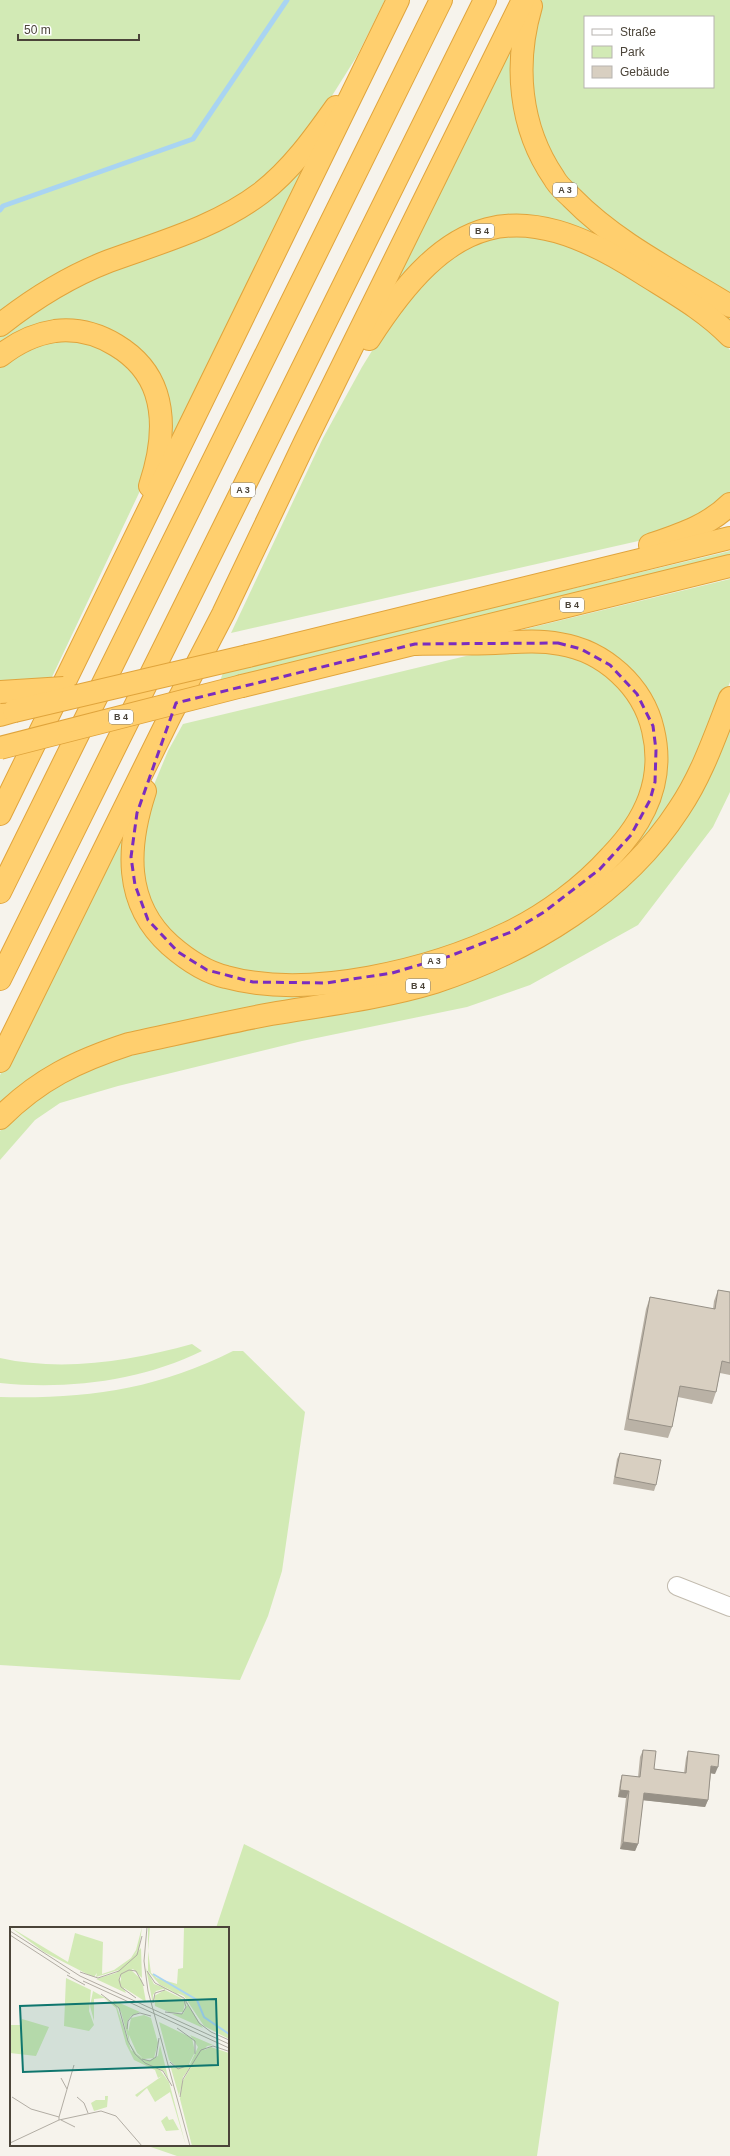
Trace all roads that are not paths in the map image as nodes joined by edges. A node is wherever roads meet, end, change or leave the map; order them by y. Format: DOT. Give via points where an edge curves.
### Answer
graph roads {
  1 [pos="398,0"];
  2 [pos="441,0"];
  3 [pos="485,0"];
  4 [pos="523,0"];
  5 [pos="533,0"];
  6 [pos="369,60"];
  7 [pos="730,306"];
  8 [pos="0,326"];
  9 [pos="730,336"];
  10 [pos="0,356"];
  11 [pos="305,442"];
  12 [pos="730,504"];
  13 [pos="730,538"];
  14 [pos="124,559"];
  15 [pos="730,566"];
  16 [pos="530,588"];
  17 [pos="414,644"];
  18 [pos="143,680"];
  19 [pos="0,692"];
  20 [pos="730,698"];
  21 [pos="7,713"];
  22 [pos="170,716"];
  23 [pos="0,748"];
  24 [pos="0,814"];
  25 [pos="0,892"];
  26 [pos="0,979"];
  27 [pos="0,1061"];
  28 [pos="0,1118"];
  29 [pos="677,1586"];
  30 [pos="730,1607"];
  1 -- 6 [label="highway"];
  2 -- 25 [label="highway"];
  3 -- 26 [label="highway, A 3"];
  4 -- 11 [label="highway"];
  5 -- 7 [label="highway, A 3" via="521,53 523,102 542,158 554,179 585,211 612,233"];
  6 -- 8 [label="highway" via="302,152 280,177 260,194 210,223 70,279"];
  6 -- 14 [label="highway"];
  9 -- 11 [label="highway, B 4" via="685,300 633,267 582,240 563,232 530,225 488,229 446,250 401,293"];
  10 -- 14 [label="highway" via="14,346 45,334 55,331 80,332 117,345 135,360 151,380 160,407 160,448"];
  11 -- 22 [label="highway" via="223,614"];
  12 -- 16 [label="highway" via="707,522 687,532"];
  13 -- 16 [label="highway"];
  14 -- 24 [label="highway"];
  15 -- 17 [label="highway, B 4"];
  16 -- 18 [label="highway, bridge"];
  17 -- 22 [label="highway, A 3" via="532,642 558,643 581,649 610,665 632,687 642,702 652,726 656,750 655,782 647,806 631,835 600,869 567,896 511,932 450,956 365,978 326,983 281,984 225,977 207,970 165,941 148,920 140,903 131,857 137,813"];
  17 -- 23 [label="highway, B 4, bridge"];
  18 -- 19 [label="highway, bridge"];
  18 -- 21 [label="highway, bridge"];
  20 -- 28 [label="highway, B 4" via="699,774 665,829 644,854 601,893 536,938 487,962 433,982 129,1044 99,1054 64,1069 38,1085"];
  22 -- 27 [label="highway"];
  29 -- 30 [label="street"];
}
